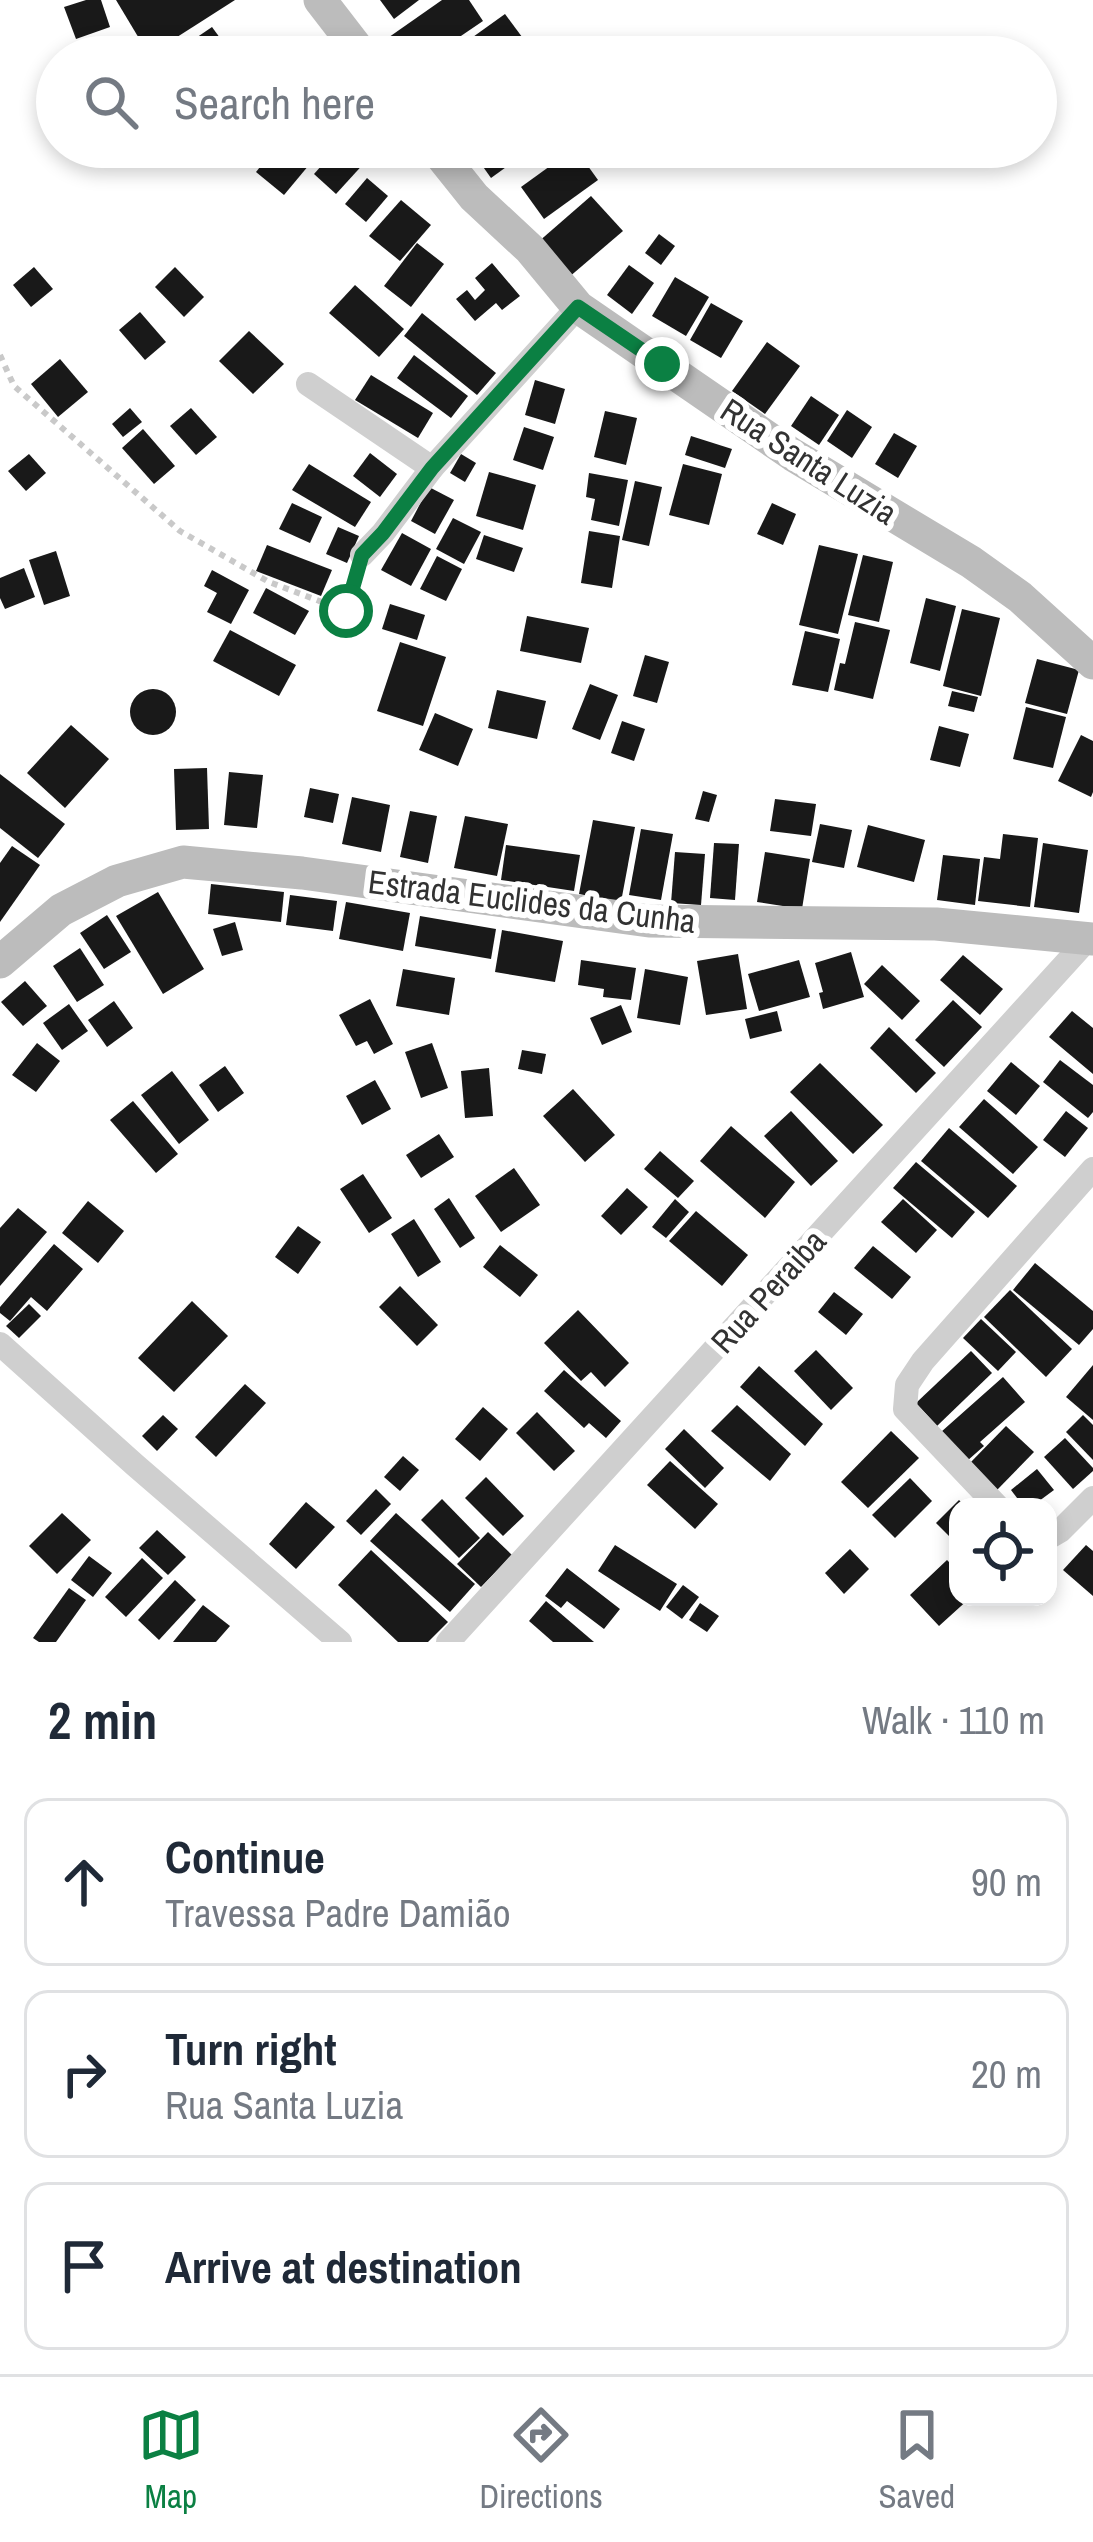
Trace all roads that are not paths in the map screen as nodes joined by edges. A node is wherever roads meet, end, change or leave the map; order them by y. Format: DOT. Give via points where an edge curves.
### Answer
graph roads {
  1 [pos="320,0"];
  2 [pos="348,36"];
  3 [pos="451,168"];
  4 [pos="578,307"];
  5 [pos="308,384"];
  6 [pos="432,468"];
  7 [pos="362,555"];
  8 [pos="1093,663"];
  9 [pos="1091,939"];
  10 [pos="0,962"];
  11 [pos="1093,1169"];
  12 [pos="0,1344"];
  13 [pos="989,1498"];
  14 [pos="1093,1498"];
  15 [pos="1057,1533"];
  16 [pos="340,1642"];
  17 [pos="448,1642"];
  1 -- 2 [label="street"];
  3 -- 4 [label="street, Rua Santa Luzia"];
  4 -- 6 [label="street"];
  4 -- 8 [label="street, Rua Santa Luzia" via="793,455 971,562"];
  5 -- 6 [label="street"];
  6 -- 7 [label="street"];
  9 -- 10 [label="street, Estrada Euclides da Cunha" via="936,924 649,921 183,862 117,881 61,910"];
  9 -- 17 [label="street, Rua Peraiba"];
  11 -- 13 [label="street" via="907,1385 905,1408"];
  12 -- 16 [label="street"];
  14 -- 15 [label="street"];
}
